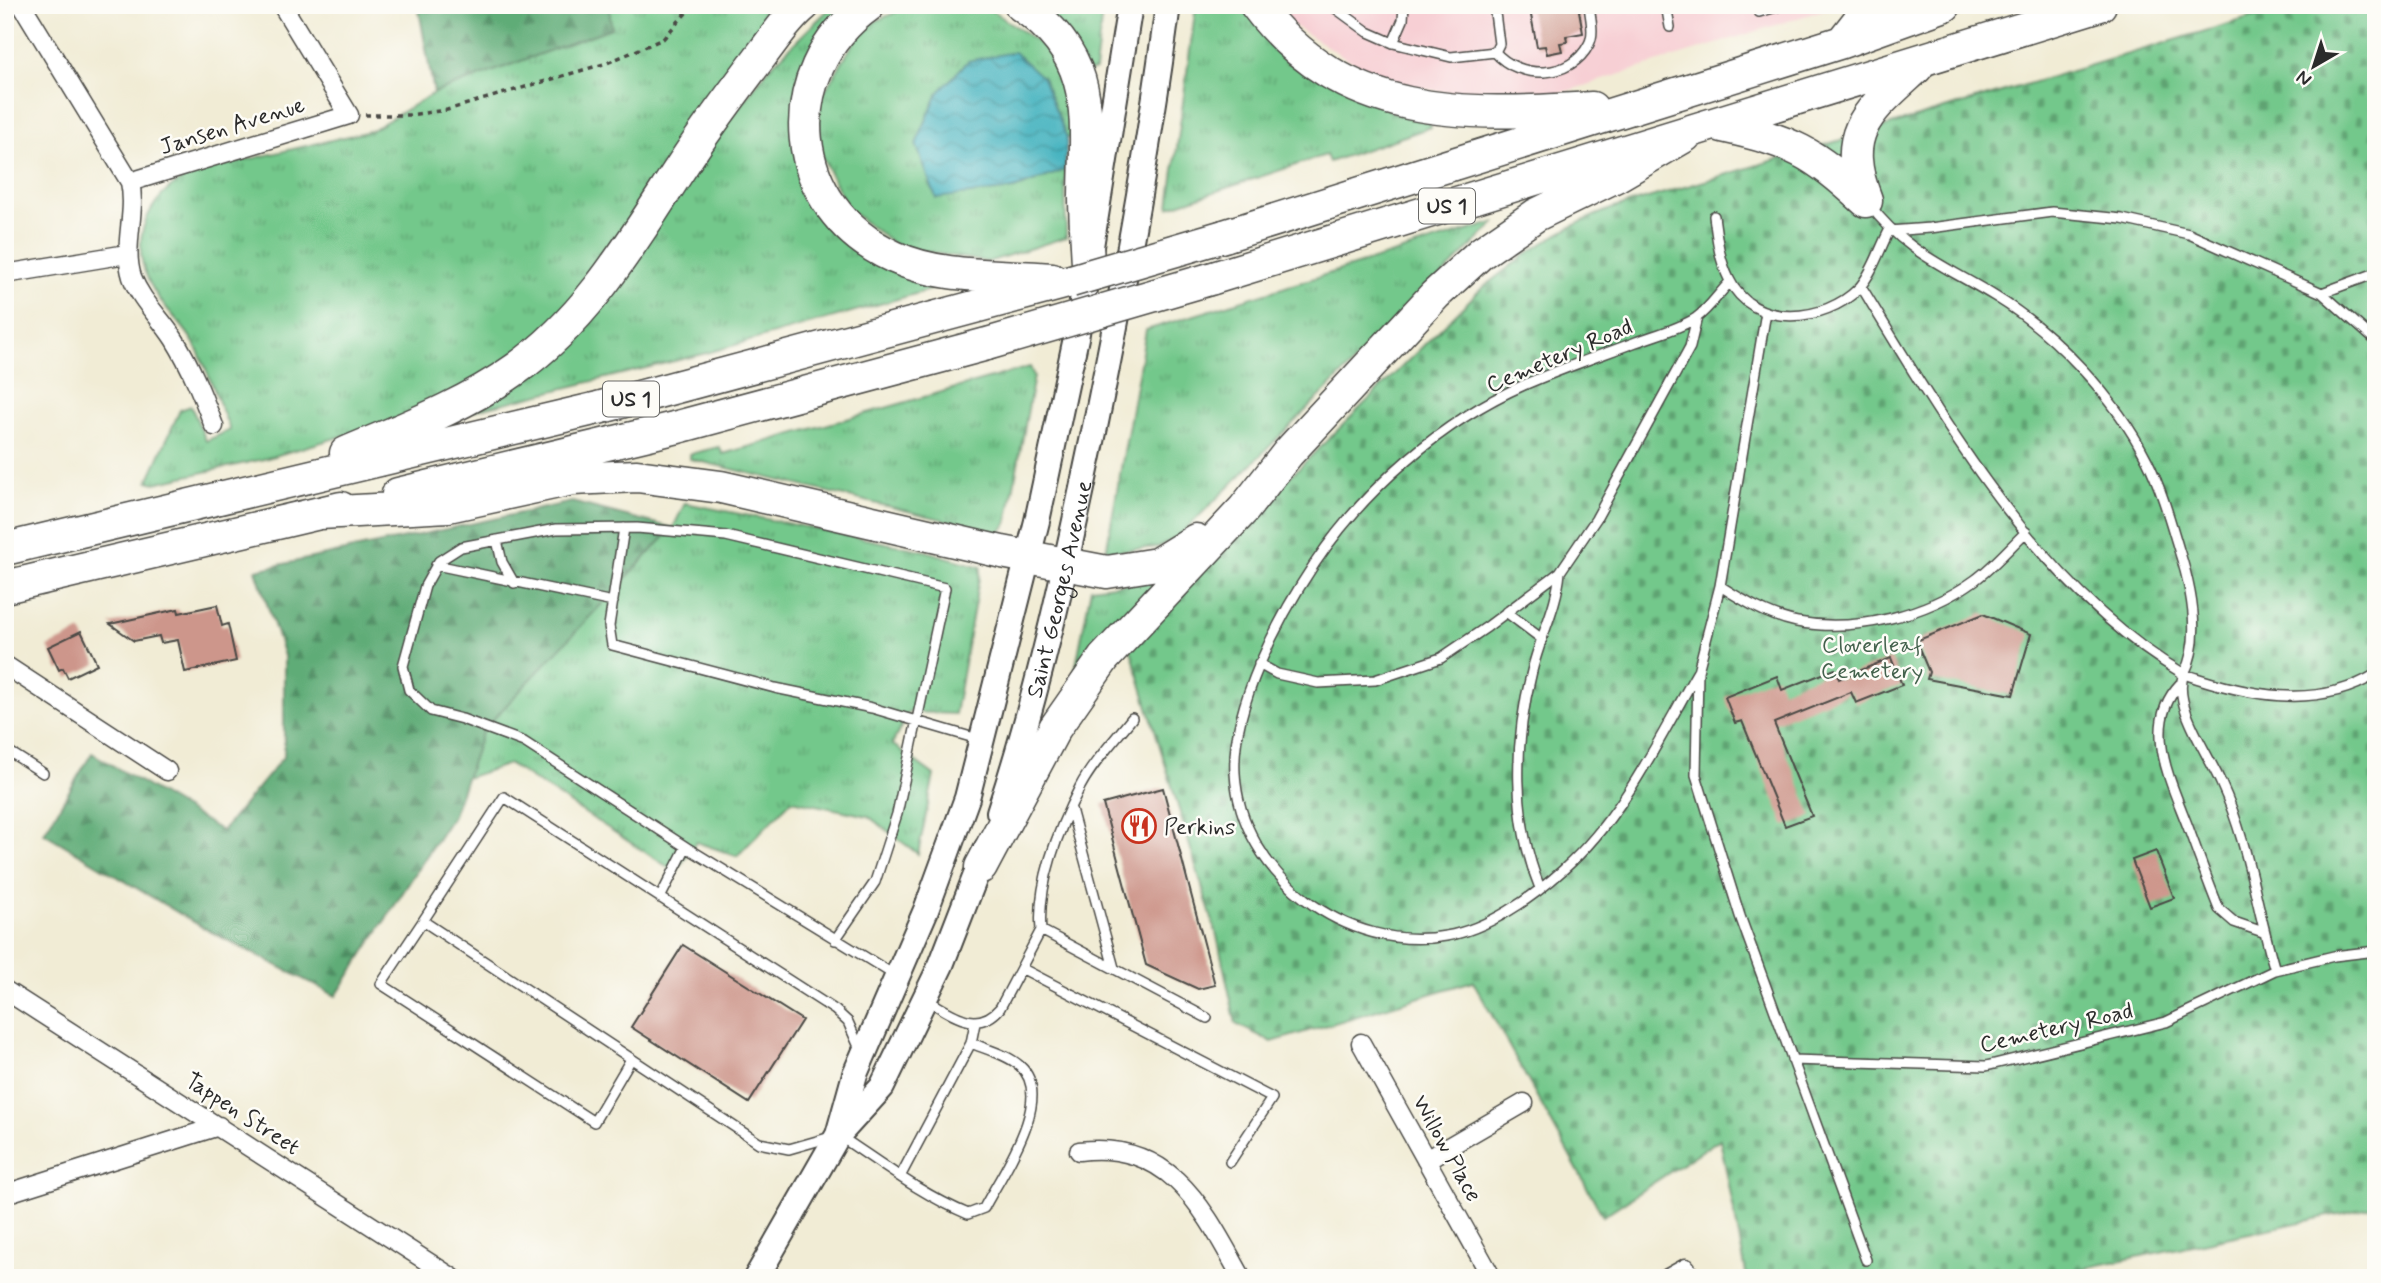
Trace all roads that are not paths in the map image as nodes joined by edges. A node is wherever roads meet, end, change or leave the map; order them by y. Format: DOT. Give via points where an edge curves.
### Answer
graph roads {
  1 [pos="22,5"];
  2 [pos="282,5"];
  3 [pos="804,5"];
  4 [pos="822,5"];
  5 [pos="869,5"];
  6 [pos="1021,5"];
  7 [pos="1130,5"];
  8 [pos="1168,5"];
  9 [pos="1256,5"];
  10 [pos="1331,5"];
  11 [pos="1494,5"];
  12 [pos="1589,5"];
  13 [pos="1666,5"];
  14 [pos="1758,5"];
  15 [pos="1783,5"];
  16 [pos="1871,5"];
  17 [pos="1945,5"];
  18 [pos="2101,5"];
  19 [pos="1407,6"];
  20 [pos="1670,27"];
  21 [pos="1842,42"];
  22 [pos="1394,43"];
  23 [pos="1495,52"];
  24 [pos="761,55"];
  25 [pos="1923,61"];
  26 [pos="1640,105"];
  27 [pos="1718,126"];
  28 [pos="1685,136"];
  29 [pos="130,182"];
  30 [pos="1866,201"];
  31 [pos="1714,216"];
  32 [pos="1889,231"];
  33 [pos="127,254"];
  34 [pos="1079,273"];
  35 [pos="2376,273"];
  36 [pos="5,274"];
  37 [pos="1730,282"];
  38 [pos="1861,286"];
  39 [pos="992,288"];
  40 [pos="2322,293"];
  41 [pos="1766,312"];
  42 [pos="1697,317"];
  43 [pos="2376,341"];
  44 [pos="215,426"];
  45 [pos="1288,453"];
  46 [pos="265,487"];
  47 [pos="320,513"];
  48 [pos="624,528"];
  49 [pos="2026,532"];
  50 [pos="497,540"];
  51 [pos="6,548"];
  52 [pos="1028,558"];
  53 [pos="436,565"];
  54 [pos="1064,565"];
  55 [pos="1560,572"];
  56 [pos="514,583"];
  57 [pos="1720,586"];
  58 [pos="5,587"];
  59 [pos="613,602"];
  60 [pos="1016,607"];
  61 [pos="1506,612"];
  62 [pos="1542,639"];
  63 [pos="1044,658"];
  64 [pos="1259,664"];
  65 [pos="5,665"];
  66 [pos="1698,671"];
  67 [pos="2376,674"];
  68 [pos="2182,679"];
  69 [pos="1132,718"];
  70 [pos="915,722"];
  71 [pos="983,740"];
  72 [pos="5,749"];
  73 [pos="167,771"];
  74 [pos="43,774"];
  75 [pos="1071,809"];
  76 [pos="685,847"];
  77 [pos="981,867"];
  78 [pos="1540,888"];
  79 [pos="660,898"];
  80 [pos="423,922"];
  81 [pos="1041,930"];
  82 [pos="2263,932"];
  83 [pos="835,940"];
  84 [pos="2376,951"];
  85 [pos="1021,968"];
  86 [pos="1114,968"];
  87 [pos="2275,970"];
  88 [pos="898,978"];
  89 [pos="5,990"];
  90 [pos="925,999"];
  91 [pos="1207,1018"];
  92 [pos="975,1023"];
  93 [pos="1361,1042"];
  94 [pos="971,1043"];
  95 [pos="863,1057"];
  96 [pos="631,1059"];
  97 [pos="1792,1060"];
  98 [pos="1524,1103"];
  99 [pos="219,1126"];
  100 [pos="838,1135"];
  101 [pos="1079,1151"];
  102 [pos="1426,1160"];
  103 [pos="1230,1161"];
  104 [pos="901,1175"];
  105 [pos="5,1194"];
  106 [pos="1866,1260"];
  107 [pos="1686,1268"];
  108 [pos="453,1278"];
  109 [pos="756,1278"];
  110 [pos="1242,1278"];
  111 [pos="1492,1278"];
  112 [pos="1668,1278"];
  1 -- 29 [label="street"];
  2 -- 29 [label="street, Jansen Avenue" via="349,115"];
  3 -- 24 [label="highway"];
  4 -- 24 [label="highway"];
  5 -- 39 [label="highway" via="834,38 808,90 804,131 815,179 844,222 879,250"];
  6 -- 34 [label="highway" via="1058,38 1074,65 1084,96 1089,141"];
  7 -- 34 [label="main road, Saint Georges Avenue"];
  8 -- 54 [label="main road, Saint Georges Avenue" via="1126,266"];
  9 -- 26 [label="highway" via="1281,34 1319,65 1364,90 1406,104 1499,113"];
  10 -- 22 [label="lane" via="1368,32"];
  11 -- 23 [label="lane" via="1499,44"];
  12 -- 23 [label="lane" via="1590,44 1569,66 1528,74 1505,63"];
  13 -- 20 [label="lane"];
  14 -- 15 [label="lane" via="1759,12"];
  16 -- 21 [label="highway"];
  17 -- 21 [label="highway, US 1"];
  18 -- 25 [label="highway, US 1"];
  19 -- 22 [label="lane"];
  21 -- 26 [label="highway, US 1"];
  22 -- 23 [label="lane" via="1451,57"];
  24 -- 46 [label="highway" via="597,290 532,357 447,410"];
  25 -- 27 [label="highway, US 1"];
  25 -- 30 [label="highway" via="1875,106 1861,129 1854,161"];
  26 -- 34 [label="highway, US 1, bridge" via="1224,236"];
  27 -- 28 [label="highway, US 1"];
  27 -- 30 [label="highway" via="1800,149"];
  28 -- 45 [label="highway" via="1536,215 1480,253"];
  28 -- 47 [label="highway, US 1, bridge" via="987,344 687,424"];
  29 -- 33 [label="street" via="133,204"];
  30 -- 32 [label="lane"];
  31 -- 37 [label="lane" via="1719,253"];
  32 -- 38 [label="lane"];
  32 -- 40 [label="lane" via="2052,212 2122,219 2189,234"];
  32 -- 68 [label="lane" via="2037,327 2095,382 2114,408 2147,459 2182,558 2193,647 2193,658"];
  33 -- 36 [label="street"];
  33 -- 44 [label="street" via="140,294 176,342"];
  34 -- 39 [label="highway"];
  34 -- 52 [label="main road, Saint Georges Avenue" via="1077,333"];
  35 -- 40 [label="lane"];
  37 -- 41 [label="lane"];
  37 -- 42 [label="lane, Cemetery Road"];
  38 -- 41 [label="lane" via="1831,309 1814,314"];
  38 -- 49 [label="lane" via="1968,456"];
  39 -- 46 [label="highway, US 1" via="598,408"];
  40 -- 43 [label="lane"];
  41 -- 57 [label="lane, Cemetery Road"];
  42 -- 55 [label="lane, Cemetery Road" via="1690,346 1596,519"];
  42 -- 64 [label="lane, Cemetery Road" via="1521,386 1429,443 1339,531 1314,565"];
  45 -- 54 [label="highway" via="1193,543 1169,559 1119,572"];
  45 -- 77 [label="highway" via="1244,509 1079,690"];
  46 -- 51 [label="highway, US 1"];
  47 -- 52 [label="highway" via="448,506 572,479 659,477 721,487"];
  47 -- 58 [label="highway, US 1"];
  48 -- 50 [label="lane" via="556,529"];
  48 -- 59 [label="lane"];
  48 -- 70 [label="lane" via="726,536 945,588"];
  49 -- 57 [label="lane" via="1975,580 1931,605 1889,619 1797,622 1754,608"];
  49 -- 68 [label="lane" via="2099,611"];
  50 -- 53 [label="lane" via="461,547"];
  50 -- 56 [label="lane"];
  52 -- 54 [label="highway"];
  52 -- 60 [label="main road, Saint Georges Avenue"];
  53 -- 56 [label="lane"];
  53 -- 76 [label="lane" via="425,586 403,666 409,690 431,711 524,742"];
  54 -- 63 [label="main road, Saint Georges Avenue"];
  55 -- 61 [label="lane, Cemetery Road"];
  55 -- 62 [label="lane, Cemetery Road" via="1558,595"];
  56 -- 59 [label="lane"];
  57 -- 66 [label="lane, Cemetery Road"];
  59 -- 70 [label="lane" via="612,645"];
  60 -- 63 [label="main road" via="1028,612 1036,623"];
  60 -- 71 [label="main road, Saint Georges Avenue"];
  61 -- 62 [label="lane"];
  61 -- 64 [label="lane, Cemetery Road" via="1441,658 1376,680 1318,683 1278,674"];
  62 -- 78 [label="lane, Cemetery Road" via="1525,704 1520,786 1523,840"];
  63 -- 77 [label="main road, Saint Georges Avenue"];
  64 -- 78 [label="lane, Cemetery Road" via="1251,681 1234,772 1251,833 1265,858 1298,893 1324,913 1357,929 1385,937 1416,938 1445,937 1467,930"];
  65 -- 73 [label="street"];
  66 -- 78 [label="lane, Cemetery Road" via="1628,794 1583,850"];
  66 -- 97 [label="lane, Cemetery Road" via="1696,775"];
  67 -- 68 [label="lane" via="2333,692 2308,696 2248,693"];
  68 -- 82 [label="lane" via="2186,711 2244,840"];
  68 -- 82 [label="lane" via="2162,714 2164,764 2219,909 2234,922"];
  69 -- 75 [label="lane" via="1081,786"];
  70 -- 71 [label="lane"];
  70 -- 83 [label="lane" via="897,814 875,882"];
  71 -- 88 [label="main road, Saint Georges Avenue" via="954,839"];
  72 -- 74 [label="lane"];
  75 -- 81 [label="lane" via="1042,881"];
  75 -- 86 [label="lane"];
  76 -- 79 [label="lane"];
  76 -- 83 [label="lane"];
  77 -- 90 [label="main road, Saint Georges Avenue"];
  79 -- 80 [label="lane" via="504,797"];
  79 -- 95 [label="lane" via="835,1010 848,1022"];
  80 -- 96 [label="lane"];
  80 -- 96 [label="lane" via="381,984 594,1122"];
  81 -- 85 [label="lane"];
  81 -- 86 [label="lane"];
  82 -- 87 [label="lane"];
  83 -- 88 [label="lane"];
  84 -- 87 [label="lane, Cemetery Road"];
  85 -- 92 [label="lane" via="1000,1008"];
  85 -- 103 [label="lane" via="1272,1098"];
  86 -- 91 [label="lane"];
  87 -- 97 [label="lane, Cemetery Road" via="2166,1022 1986,1066"];
  88 -- 95 [label="main road, Saint Georges Avenue"];
  89 -- 99 [label="street, Tappen Street"];
  90 -- 92 [label="lane"];
  90 -- 100 [label="main road, Saint Georges Avenue" via="882,1087"];
  92 -- 94 [label="lane"];
  93 -- 102 [label="street, Willow Place"];
  94 -- 104 [label="lane"];
  94 -- 104 [label="lane" via="1019,1065 1027,1075 1032,1097 1032,1114 984,1208 968,1214"];
  95 -- 100 [label="main road, Saint Georges Avenue"];
  96 -- 100 [label="lane" via="771,1148 789,1149"];
  97 -- 106 [label="lane, Cemetery Road"];
  98 -- 102 [label="street"];
  99 -- 105 [label="street"];
  99 -- 108 [label="street, Tappen Street"];
  100 -- 104 [label="lane"];
  100 -- 109 [label="main road, Saint Georges Avenue"];
  101 -- 110 [label="street" via="1121,1152 1180,1182 1199,1202"];
  102 -- 111 [label="street, Willow Place"];
  107 -- 112 [label="street"];
}
